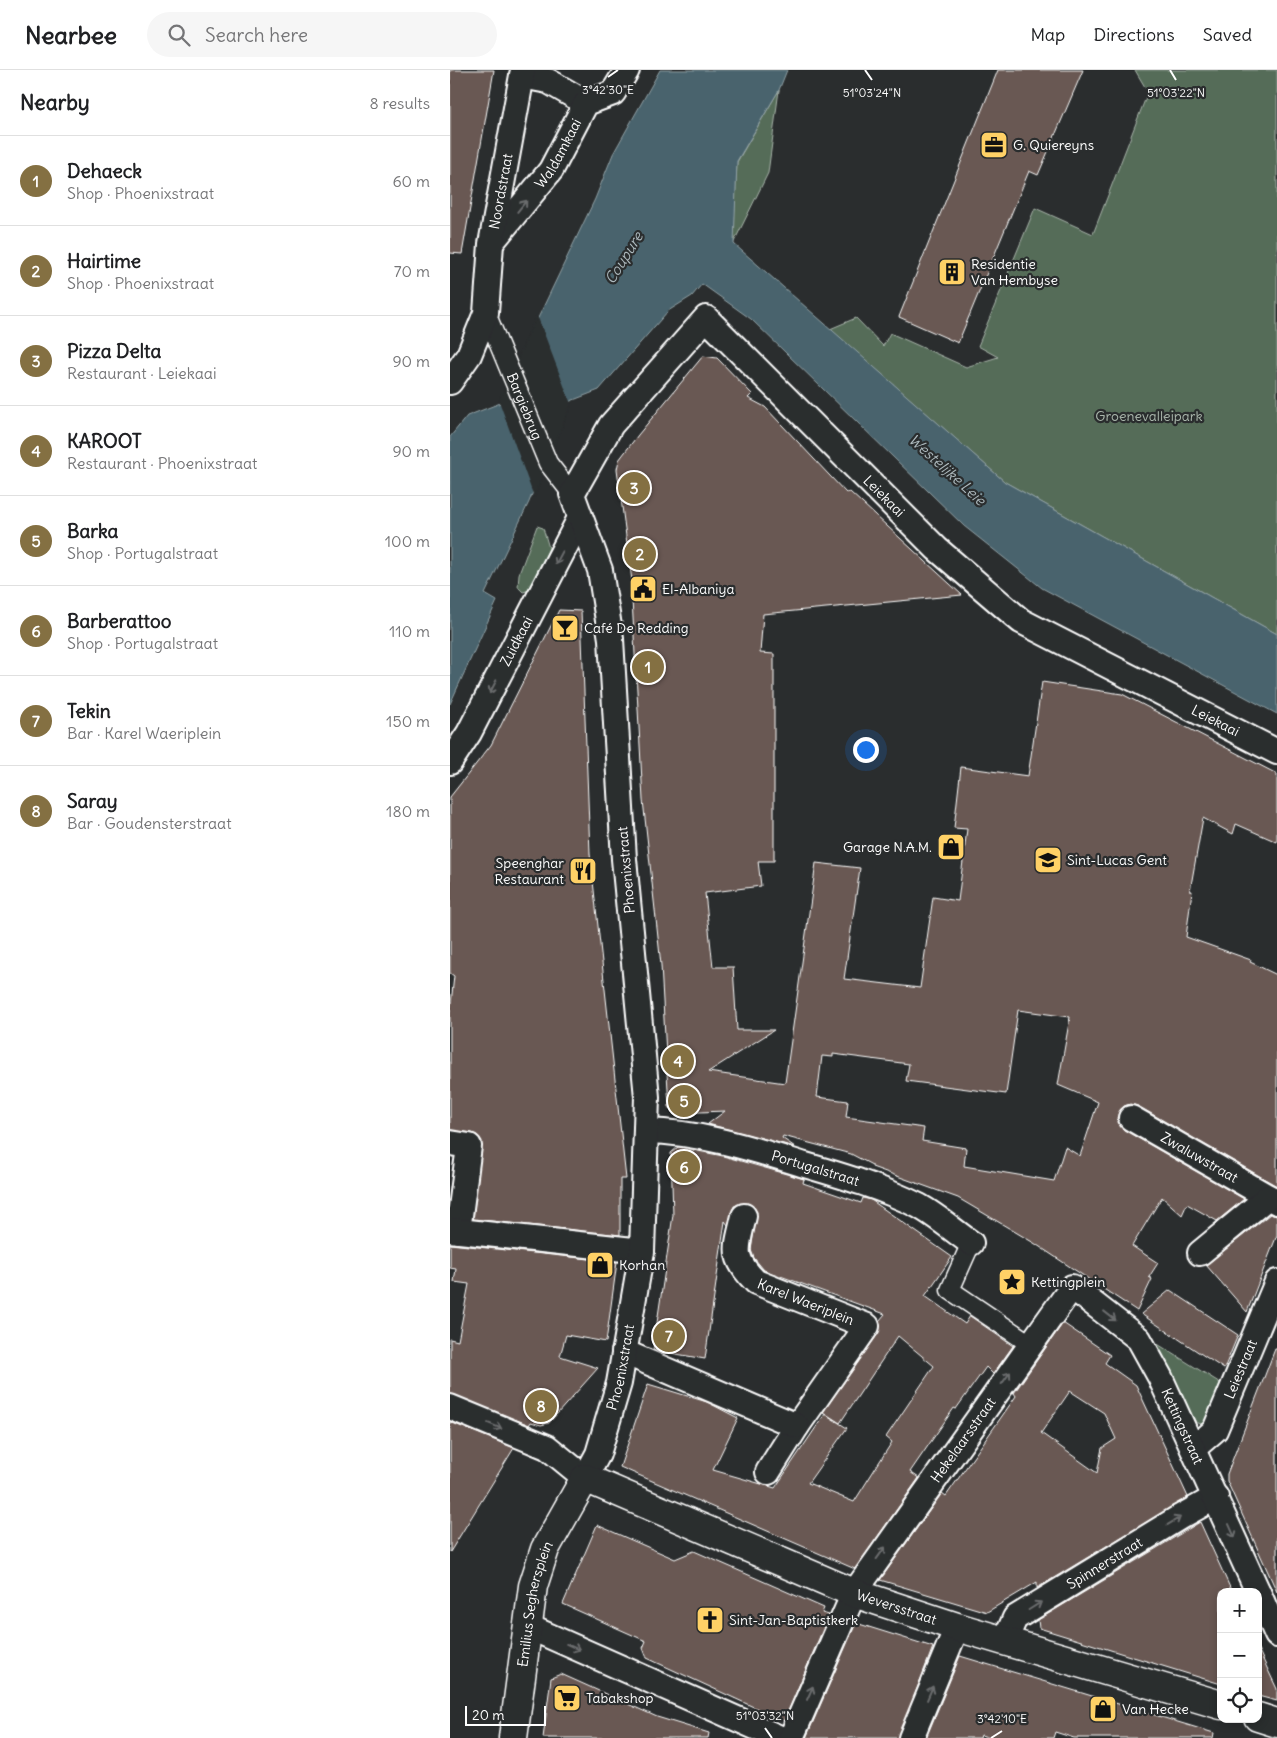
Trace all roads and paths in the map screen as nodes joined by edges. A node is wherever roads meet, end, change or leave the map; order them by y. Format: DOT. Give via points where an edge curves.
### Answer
graph roads {
  1 [pos="627,70"];
  2 [pos="522,73"];
  3 [pos="586,103"];
  4 [pos="491,244"];
  5 [pos="486,313"];
  6 [pos="450,382"];
  7 [pos="572,494"];
  8 [pos="580,518"];
  9 [pos="1277,752"];
  10 [pos="450,762"];
  11 [pos="1131,1118"];
  12 [pos="646,1131"];
  13 [pos="450,1143"];
  14 [pos="1272,1199"];
  15 [pos="744,1216"];
  16 [pos="454,1230"];
  17 [pos="971,1243"];
  18 [pos="642,1251"];
  19 [pos="1200,1253"];
  20 [pos="1277,1282"];
  21 [pos="1072,1287"];
  22 [pos="1030,1344"];
  23 [pos="624,1352"];
  24 [pos="450,1407"];
  25 [pos="797,1426"];
  26 [pos="1193,1449"];
  27 [pos="768,1472"];
  28 [pos="585,1478"];
  29 [pos="1216,1497"];
  30 [pos="1256,1588"];
  31 [pos="854,1593"];
  32 [pos="1262,1601"];
  33 [pos="957,1627"];
  34 [pos="529,1628"];
  35 [pos="1277,1635"];
  36 [pos="1005,1641"];
  37 [pos="1217,1704"];
  38 [pos="1262,1718"];
  39 [pos="1277,1723"];
  40 [pos="513,1738"];
  41 [pos="780,1738"];
  42 [pos="790,1738"];
  43 [pos="911,1738"];
  1 -- 3 [label="street, Waldamkaai" via="614,93"];
  2 -- 3 [label="street" via="548,81"];
  2 -- 4 [label="street, Noordstraat"];
  4 -- 3 [label="street, Waldamkaai, one-way" via="551,170"];
  4 -- 5 [label="street, Noordstraat"];
  5 -- 6 [label="street, Noordstraat" via="469,355"];
  5 -- 7 [label="street, Bargiebrug" via="548,464"];
  7 -- 8 [label="street, Phoenixstraat"];
  7 -- 9 [label="street, Leiekaai" via="611,425 706,318 937,549 1021,621"];
  8 -- 10 [label="street, Zuidkaai, one-way" via="469,733"];
  8 -- 12 [label="street, Phoenixstraat" via="600,570 611,640 624,860 647,1097"];
  11 -- 14 [label="street, Zwaluwstraat"];
  12 -- 17 [label="street, Portugalstraat" via="704,1138 851,1179 919,1207"];
  12 -- 18 [label="street, Phoenixstraat"];
  13 -- 16 [label="street" via="469,1146"];
  14 -- 19 [label="street, Zwaluwstraat"];
  15 -- 25 [label="street, Karel Waeriplein" via="736,1253 744,1270 756,1282 867,1326"];
  16 -- 18 [label="street"];
  17 -- 22 [label="street" via="950,1290"];
  18 -- 23 [label="street, Phoenixstraat"];
  20 -- 26 [label="street, Leiestraat" via="1215,1430"];
  21 -- 22 [label="street, Hekelaarsstraat"];
  21 -- 26 [label="street, Kettingstraat, one-way" via="1139,1339"];
  31 -- 22 [label="street, Hekelaarsstraat, one-way"];
  23 -- 25 [label="street"];
  23 -- 28 [label="street, Phoenixstraat" via="619,1383 598,1454"];
  24 -- 28 [label="street, one-way" via="547,1448"];
  25 -- 27 [label="street, Karel Waeriplein"];
  26 -- 29 [label="street, Kettingstraat"];
  28 -- 31 [label="street, Weversstraat"];
  28 -- 34 [label="street, Emilius Seghersplein" via="545,1549 533,1586"];
  29 -- 30 [label="street, Kettingstraat, one-way"];
  36 -- 29 [label="street, Spinnerstraat, one-way" via="1015,1618"];
  31 -- 33 [label="street, Weversstraat"];
  42 -- 31 [label="street, Hekelaarsstraat, one-way"];
  32 -- 35 [label="street, Kettingstraat"];
  33 -- 36 [label="street, Weversstraat"];
  43 -- 33 [label="street, one-way"];
  34 -- 40 [label="street, Emilius Seghersplein"];
  34 -- 41 [label="street, one-way"];
  36 -- 37 [label="street, Weversstraat"];
  38 -- 39 [label="street"];
}
